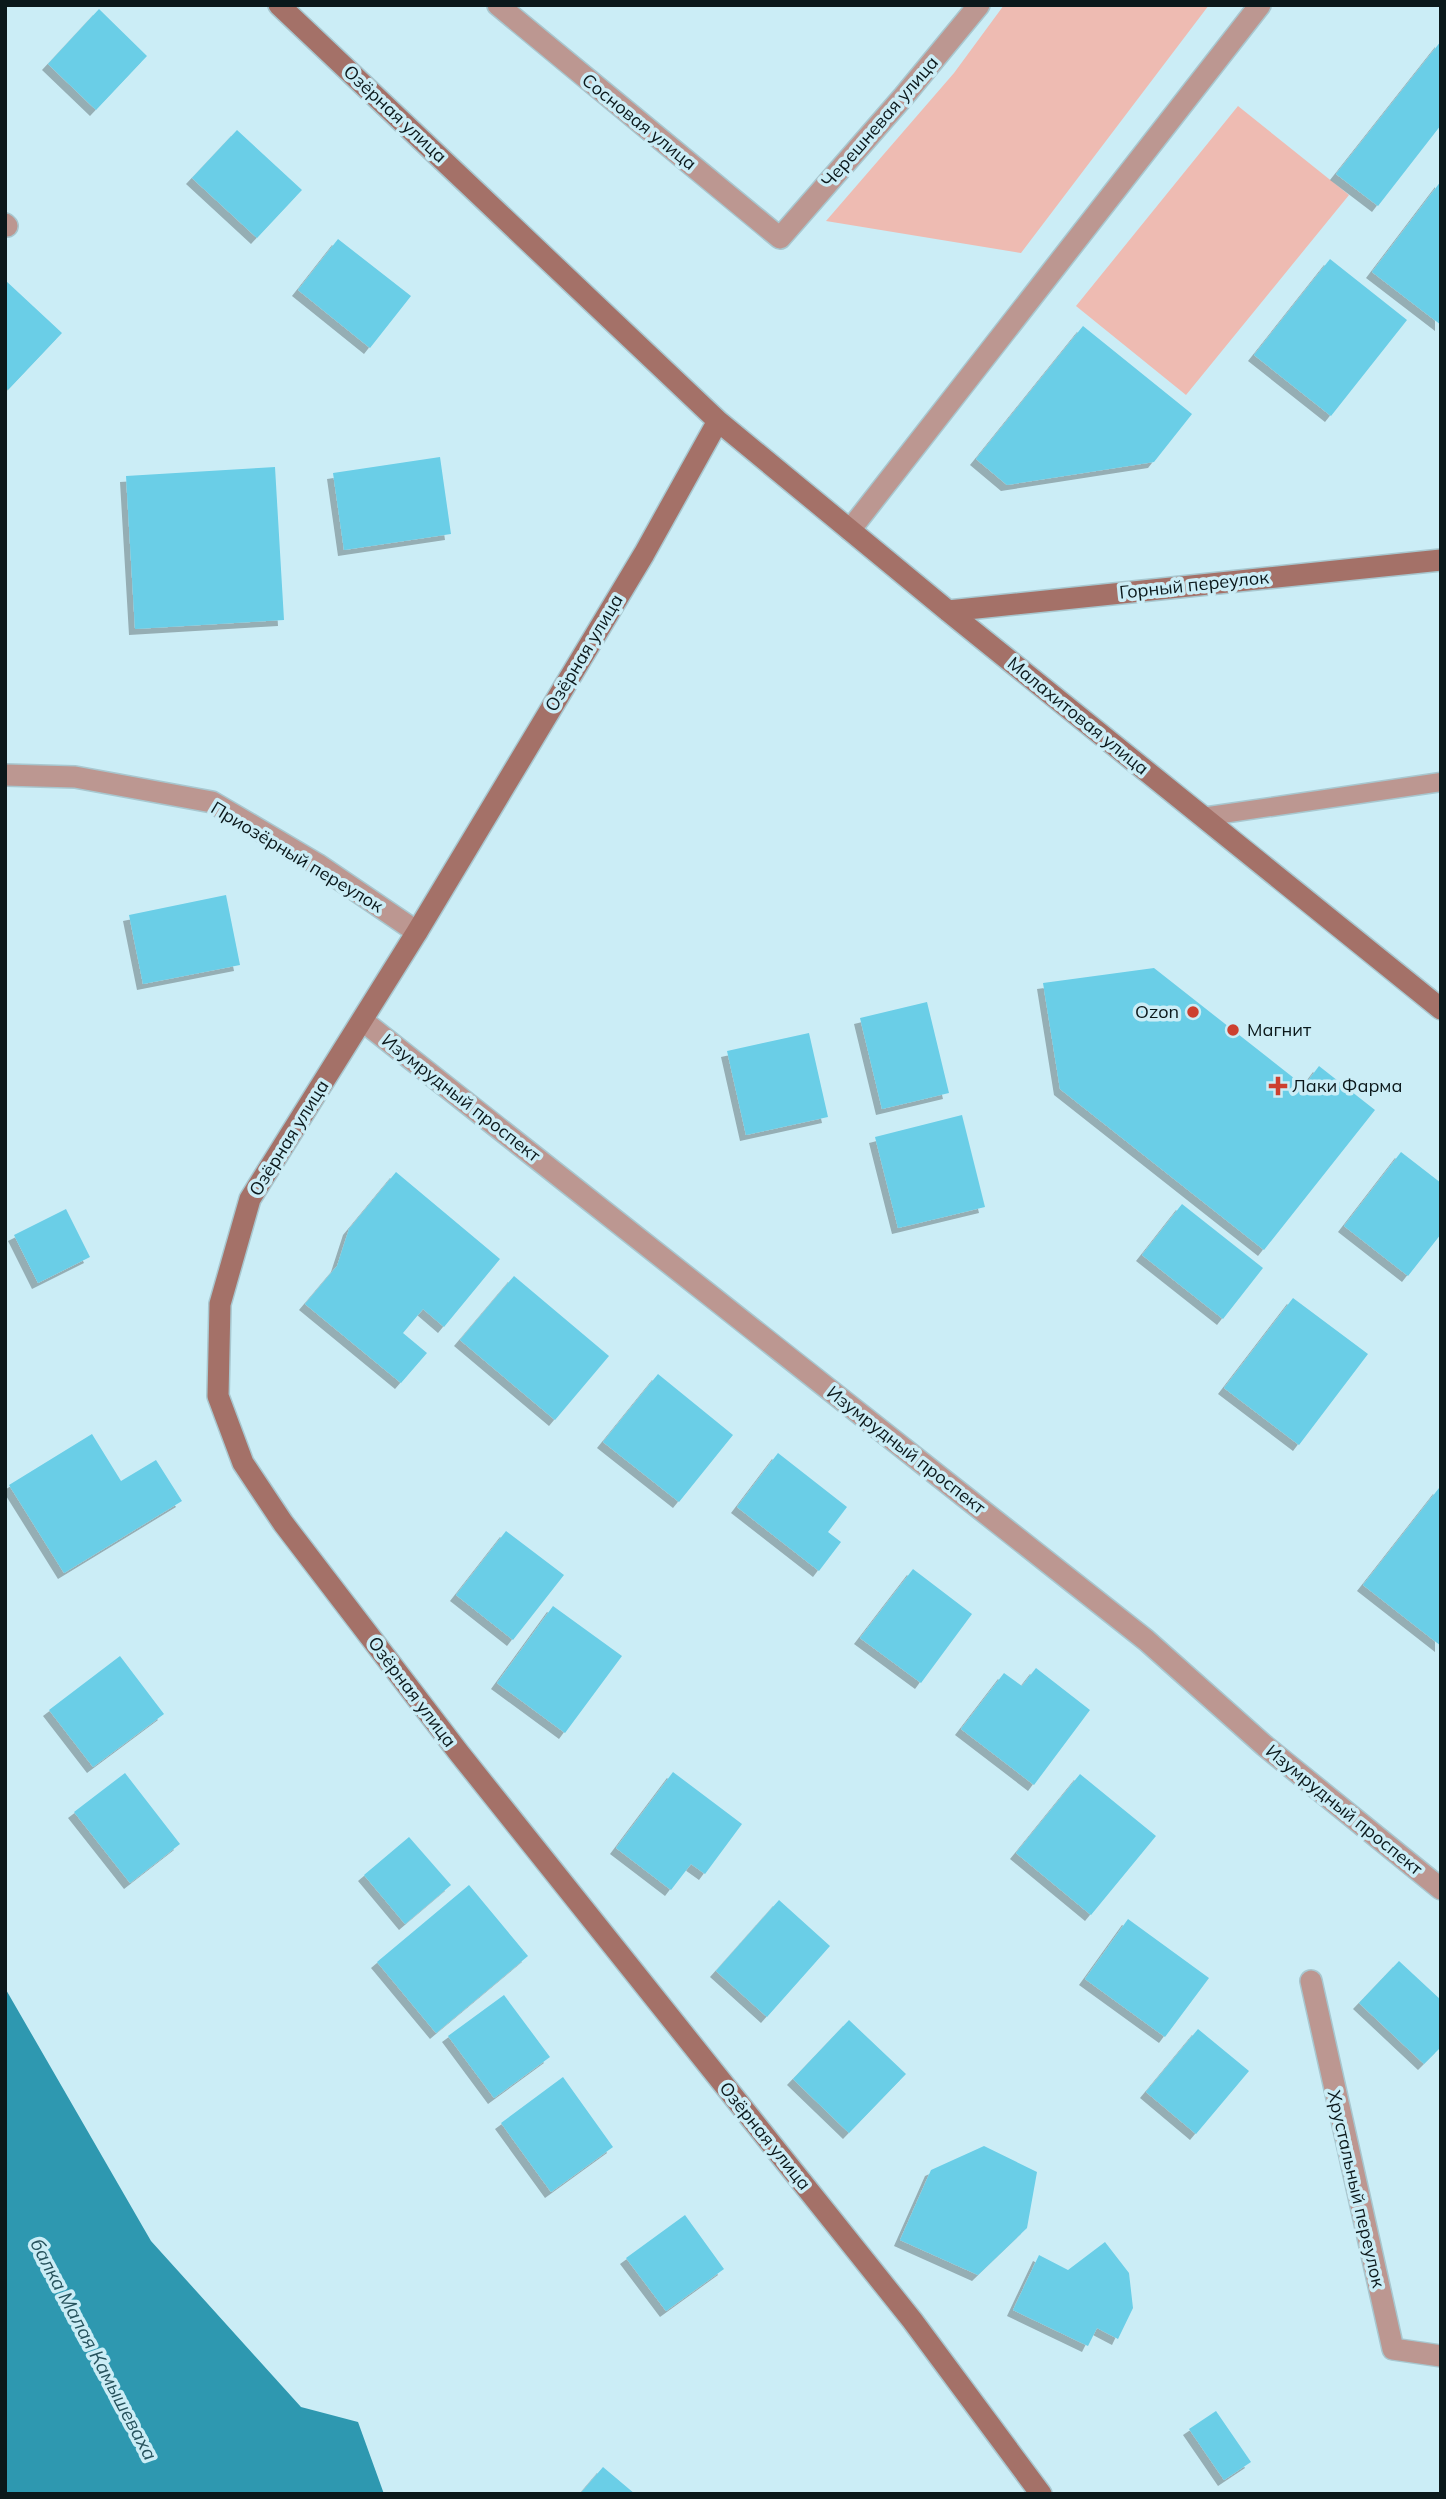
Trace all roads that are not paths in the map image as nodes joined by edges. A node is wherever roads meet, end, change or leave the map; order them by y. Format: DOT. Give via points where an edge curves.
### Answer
graph roads {
  1 [pos="279,5"];
  2 [pos="498,5"];
  3 [pos="979,5"];
  4 [pos="1260,5"];
  5 [pos="780,238"];
  6 [pos="718,421"];
  7 [pos="850,530"];
  8 [pos="1441,560"];
  9 [pos="948,611"];
  10 [pos="5,775"];
  11 [pos="1441,782"];
  12 [pos="1202,817"];
  13 [pos="417,932"];
  14 [pos="1441,1009"];
  15 [pos="363,1021"];
  16 [pos="1441,1889"];
  17 [pos="1311,1981"];
  18 [pos="1441,2356"];
  19 [pos="1041,2494"];
  1 -- 6 [label="street, Озёрная улица"];
  2 -- 5 [label="street, Сосновая улица"];
  3 -- 5 [label="street, Черешневая улица"];
  4 -- 7 [label="street"];
  6 -- 7 [label="street, Малахитовая улица"];
  6 -- 13 [label="street, Озёрная улица" via="644,554"];
  7 -- 9 [label="street, Малахитовая улица"];
  8 -- 9 [label="street, Горный переулок"];
  9 -- 12 [label="street, Малахитовая улица"];
  10 -- 13 [label="street, Приозёрный переулок" via="75,777 212,802 317,864"];
  11 -- 12 [label="lane"];
  12 -- 14 [label="street, Малахитовая улица"];
  13 -- 15 [label="street, Озёрная улица"];
  15 -- 16 [label="street, Изумрудный проспект" via="1146,1640 1265,1746"];
  15 -- 19 [label="street, Озёрная улица" via="250,1199 220,1304 218,1395 243,1464 459,1753 912,2320"];
  17 -- 18 [label="street, Хрустальный переулок" via="1393,2349"];
}
